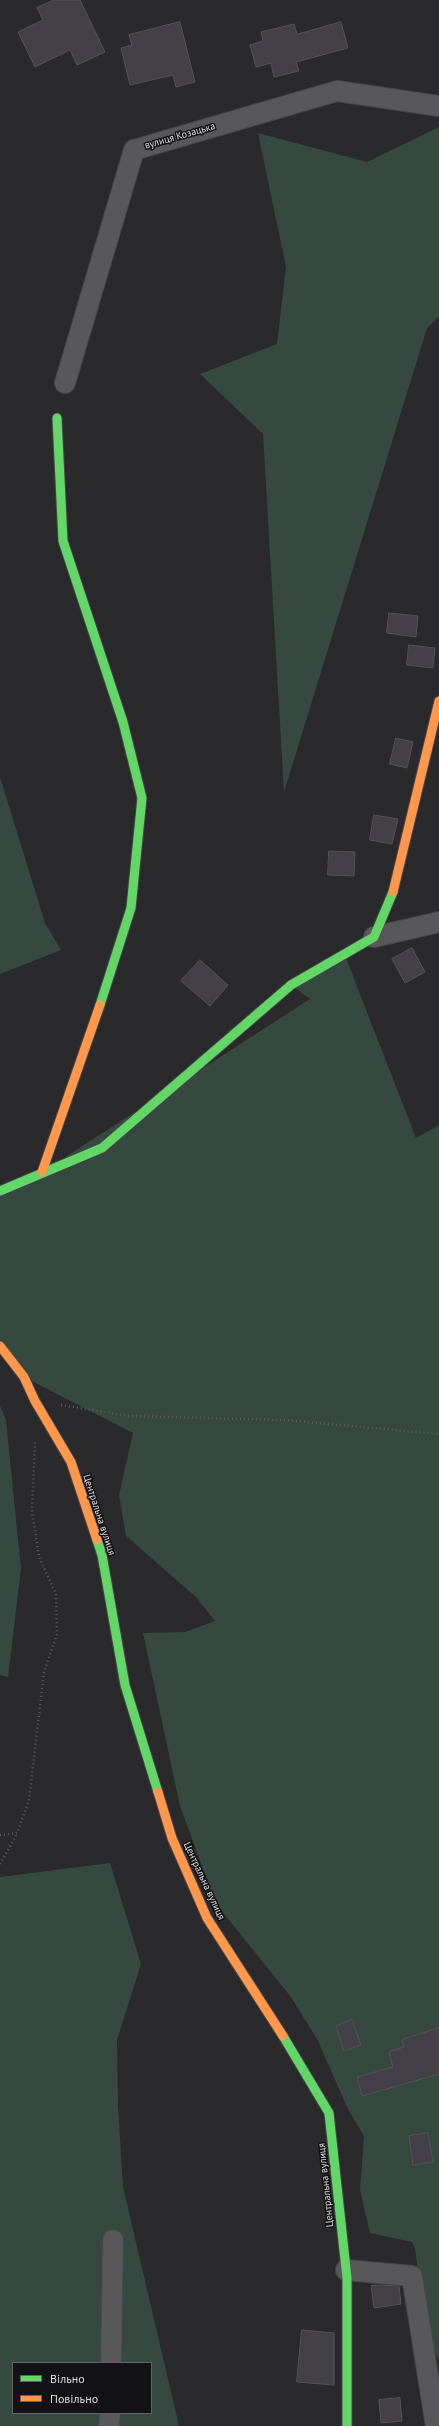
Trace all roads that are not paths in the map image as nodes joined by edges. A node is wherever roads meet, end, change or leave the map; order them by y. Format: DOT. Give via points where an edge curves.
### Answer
graph roads {
  1 [pos="439,106"];
  2 [pos="65,383"];
  3 [pos="57,418"];
  4 [pos="439,701"];
  5 [pos="439,922"];
  6 [pos="374,936"];
  7 [pos="42,1172"];
  8 [pos="0,1191"];
  9 [pos="0,1346"];
  10 [pos="113,2240"];
  11 [pos="346,2270"];
  12 [pos="111,2362"];
  13 [pos="110,2414"];
  14 [pos="109,2426"];
  15 [pos="347,2426"];
  16 [pos="436,2426"];
  1 -- 2 [label="street, вулиця Козацька" via="337,91 134,150"];
  3 -- 7 [label="street" via="63,541 124,722 142,798 131,908 92,1030"];
  4 -- 6 [label="street" via="393,891"];
  5 -- 6 [label="street"];
  6 -- 7 [label="street" via="291,985 102,1148"];
  7 -- 8 [label="street"];
  9 -- 11 [label="street, Центральна вулиця" via="24,1377 71,1462 102,1555 125,1685 172,1838 207,1918 253,1987 329,2113"];
  10 -- 12 [label="street"];
  11 -- 15 [label="street, Центральна вулиця"];
  11 -- 16 [label="street" via="412,2276"];
  13 -- 14 [label="street"];
}
